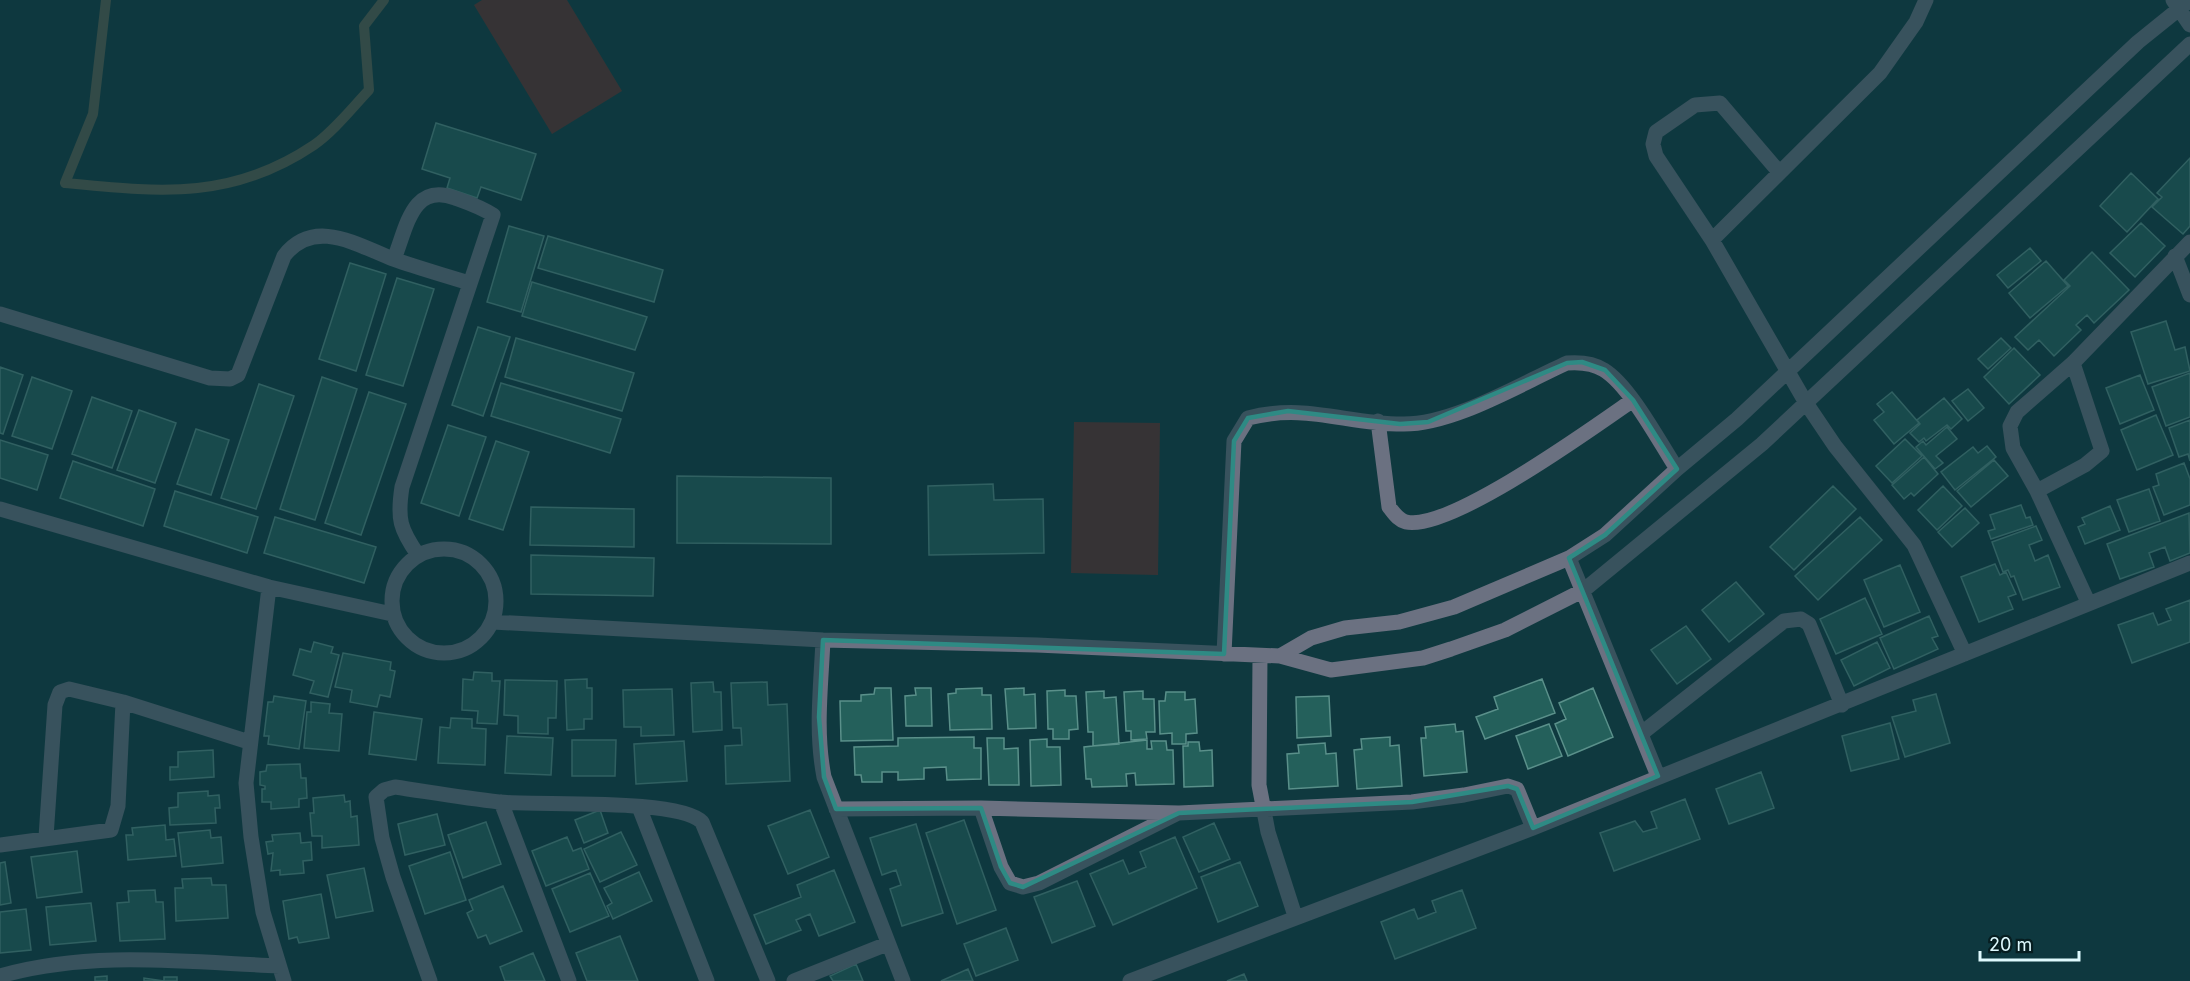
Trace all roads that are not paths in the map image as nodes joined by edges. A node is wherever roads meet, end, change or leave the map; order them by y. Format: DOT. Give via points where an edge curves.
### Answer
graph roads {
  1 [pos="1926,0"];
  2 [pos="2181,3"];
  3 [pos="2190,25"];
  4 [pos="2190,44"];
  5 [pos="1779,172"];
  6 [pos="1712,240"];
  7 [pos="2190,242"];
  8 [pos="2175,256"];
  9 [pos="394,259"];
  10 [pos="469,283"];
  11 [pos="2190,295"];
  12 [pos="0,314"];
  13 [pos="2073,363"];
  14 [pos="1789,371"];
  15 [pos="1633,400"];
  16 [pos="1806,403"];
  17 [pos="1377,421"];
  18 [pos="1677,469"];
  19 [pos="2037,491"];
  20 [pos="0,509"];
  21 [pos="418,555"];
  22 [pos="1569,558"];
  23 [pos="2190,563"];
  24 [pos="269,587"];
  25 [pos="1584,590"];
  26 [pos="2088,602"];
  27 [pos="392,615"];
  28 [pos="493,622"];
  29 [pos="824,640"];
  30 [pos="1224,654"];
  31 [pos="1965,654"];
  32 [pos="1260,656"];
  33 [pos="1280,656"];
  34 [pos="123,702"];
  35 [pos="1842,705"];
  36 [pos="1642,733"];
  37 [pos="249,742"];
  38 [pos="1658,776"];
  39 [pos="501,802"];
  40 [pos="639,807"];
  41 [pos="981,808"];
  42 [pos="1263,808"];
  43 [pos="836,809"];
  44 [pos="1179,813"];
  45 [pos="1533,828"];
  46 [pos="46,837"];
  47 [pos="0,845"];
  48 [pos="1295,916"];
  49 [pos="888,944"];
  50 [pos="279,966"];
  51 [pos="0,976"];
  52 [pos="284,981"];
  53 [pos="430,981"];
  54 [pos="569,981"];
  55 [pos="707,981"];
  56 [pos="768,981"];
  57 [pos="794,981"];
  58 [pos="903,981"];
  59 [pos="1130,981"];
  1 -- 5 [label="street" via="1911,30 1880,73"];
  2 -- 3 [label="street"];
  2 -- 14 [label="street"];
  4 -- 16 [label="street"];
  5 -- 6 [label="street"];
  5 -- 6 [label="street" via="1720,102 1695,105 1656,132 1656,156"];
  6 -- 14 [label="street"];
  7 -- 8 [label="street"];
  8 -- 11 [label="street"];
  8 -- 13 [label="street"];
  9 -- 10 [label="street"];
  9 -- 10 [label="street" via="421,198 442,193 493,215"];
  9 -- 12 [label="street" via="338,236 311,236 291,247 284,256 238,375 230,380 210,378"];
  10 -- 21 [label="street" via="402,487 398,511 402,532"];
  13 -- 19 [label="street" via="2017,412 2010,426 2013,448"];
  13 -- 19 [label="street" via="2102,451 2085,465"];
  14 -- 16 [label="street"];
  14 -- 18 [label="street"];
  15 -- 17 [label="street" via="1605,370 1582,362 1567,363 1462,411 1428,422"];
  15 -- 17 [label="street" via="1462,508 1407,523 1389,507"];
  15 -- 18 [label="street"];
  16 -- 25 [label="street" via="1762,444"];
  16 -- 31 [label="street" via="1914,545"];
  17 -- 30 [label="street" via="1288,411 1248,418 1239,428 1234,441"];
  18 -- 22 [label="street" via="1605,535"];
  19 -- 26 [label="street"];
  20 -- 24 [label="street"];
  21 -- 27 [label="street" via="395,581"];
  21 -- 28 [label="street" via="432,550 460,551 484,567 496,593"];
  22 -- 25 [label="street"];
  22 -- 33 [label="street" via="1444,610 1399,622 1345,628 1311,638"];
  23 -- 26 [label="street"];
  24 -- 27 [label="street"];
  24 -- 37 [label="street"];
  25 -- 33 [label="street" via="1505,630 1423,658 1331,670"];
  25 -- 36 [label="street"];
  26 -- 31 [label="street"];
  27 -- 28 [label="street" via="408,639 432,653 461,651 485,634"];
  28 -- 29 [label="street"];
  29 -- 30 [label="street"];
  29 -- 43 [label="street" via="819,754"];
  30 -- 32 [label="street"];
  31 -- 35 [label="street"];
  32 -- 33 [label="street"];
  32 -- 42 [label="street" via="1259,785"];
  34 -- 37 [label="street"];
  34 -- 46 [label="street" via="118,806 111,830"];
  34 -- 46 [label="street" via="69,689 60,692 55,705"];
  35 -- 36 [label="street" via="1809,624 1801,619 1784,621"];
  35 -- 38 [label="street"];
  36 -- 38 [label="street"];
  37 -- 50 [label="street" via="246,783 251,837 263,912"];
  38 -- 45 [label="street"];
  39 -- 40 [label="street"];
  39 -- 53 [label="street" via="395,787 376,797 390,867"];
  39 -- 54 [label="street"];
  40 -- 55 [label="street"];
  40 -- 56 [label="street" via="695,814 702,822"];
  41 -- 43 [label="street"];
  41 -- 44 [label="street"];
  41 -- 44 [label="street" via="1001,867 1010,883 1023,886 1039,883"];
  42 -- 44 [label="street"];
  42 -- 45 [label="street" via="1412,802 1508,786 1517,789"];
  42 -- 48 [label="street"];
  43 -- 49 [label="street"];
  45 -- 48 [label="street"];
  46 -- 47 [label="street"];
  48 -- 59 [label="street"];
  49 -- 57 [label="street"];
  49 -- 58 [label="street"];
  50 -- 51 [label="street" via="112,959 38,966"];
  50 -- 52 [label="street"];
}
